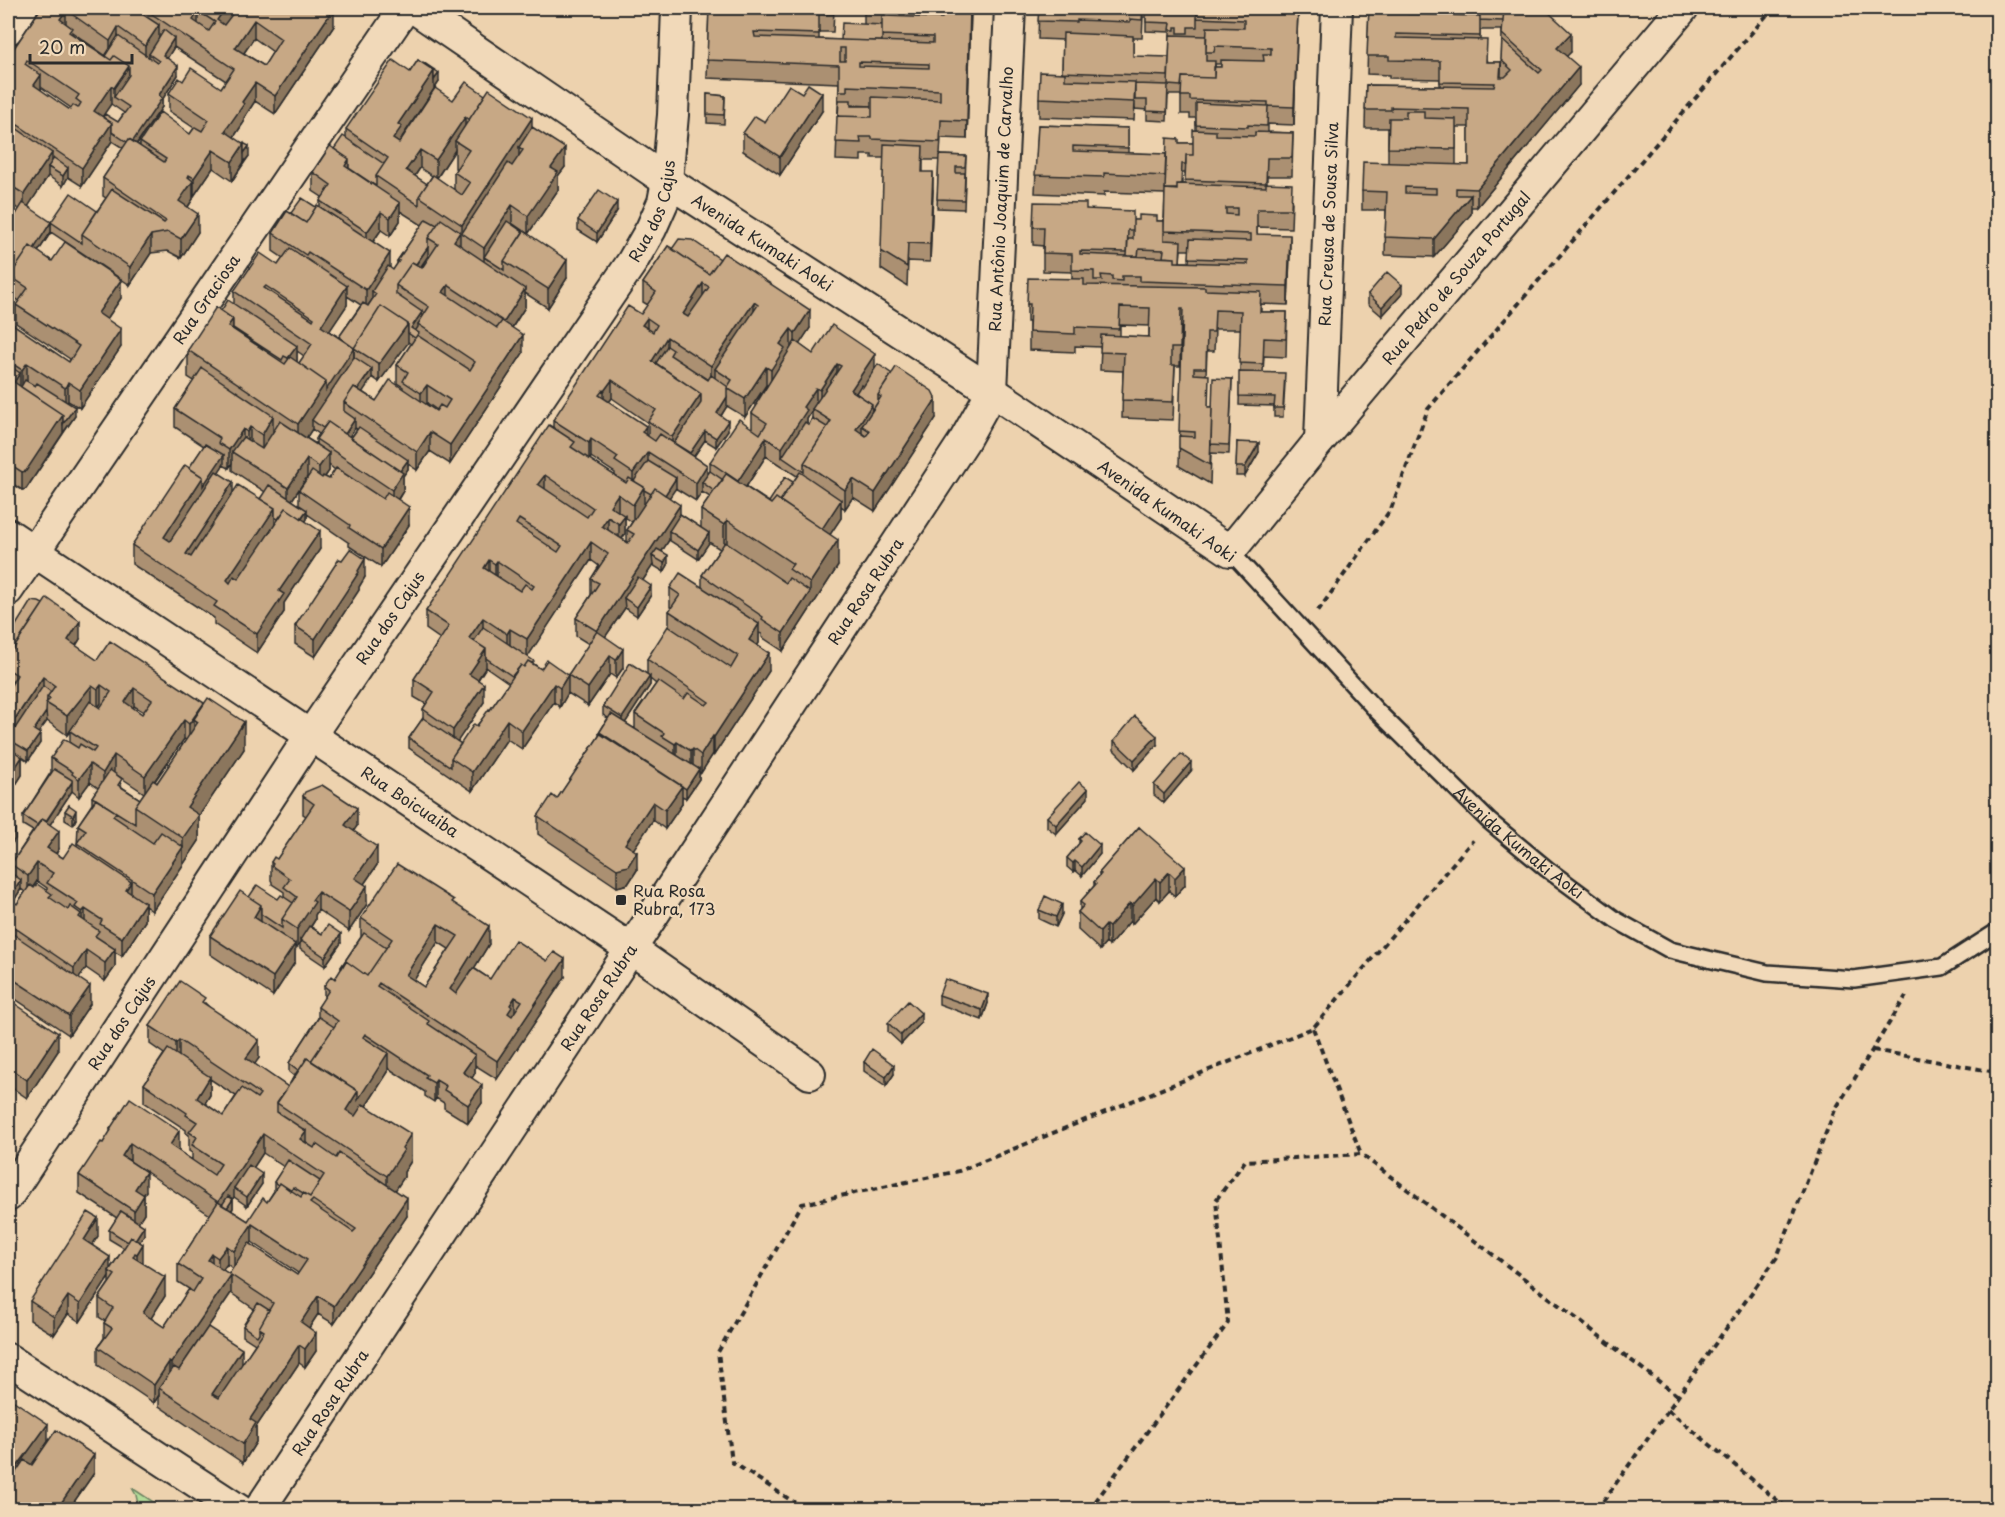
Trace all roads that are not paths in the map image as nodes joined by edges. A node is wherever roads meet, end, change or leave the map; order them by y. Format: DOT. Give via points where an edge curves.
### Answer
graph roads {
  1 [pos="22,8"];
  2 [pos="405,8"];
  3 [pos="414,8"];
  4 [pos="677,8"];
  5 [pos="1010,8"];
  6 [pos="1337,8"];
  7 [pos="1683,8"];
  8 [pos="8,29"];
  9 [pos="668,181"];
  10 [pos="992,391"];
  11 [pos="1320,440"];
  12 [pos="8,534"];
  13 [pos="1230,550"];
  14 [pos="34,551"];
  15 [pos="8,590"];
  16 [pos="310,736"];
  17 [pos="1998,931"];
  18 [pos="631,949"];
  19 [pos="810,1074"];
  20 [pos="8,1196"];
  21 [pos="8,1359"];
  22 [pos="239,1509"];
  23 [pos="259,1509"];
  1 -- 8 [label="street"];
  2 -- 14 [label="street, Rua Graciosa"];
  3 -- 9 [label="street, Avenida Kumaki Aoki"];
  4 -- 9 [label="street, Rua dos Cajus"];
  5 -- 10 [label="street, Rua Antônio Joaquim de Carvalho"];
  6 -- 11 [label="street, Rua Creusa de Sousa Silva"];
  7 -- 11 [label="street, Rua Pedro de Souza Portugal"];
  9 -- 10 [label="street, Avenida Kumaki Aoki"];
  9 -- 16 [label="street, Rua dos Cajus" via="659,211 632,262"];
  10 -- 13 [label="street, Avenida Kumaki Aoki"];
  10 -- 18 [label="street, Rua Rosa Rubra" via="964,441"];
  11 -- 13 [label="street, Rua Pedro de Souza Portugal"];
  12 -- 14 [label="street, Rua Boicuaiba"];
  13 -- 17 [label="lane, Avenida Kumaki Aoki" via="1377,711 1489,821 1616,920 1670,950 1767,973 1854,979 1942,967"];
  14 -- 15 [label="street, Rua Graciosa"];
  14 -- 16 [label="street, Rua Boicuaiba"];
  16 -- 18 [label="street, Rua Boicuaiba"];
  16 -- 20 [label="street, Rua dos Cajus"];
  18 -- 19 [label="street, Rua Boicuaiba"];
  18 -- 23 [label="street, Rua Rosa Rubra"];
  21 -- 22 [label="street"];
}
